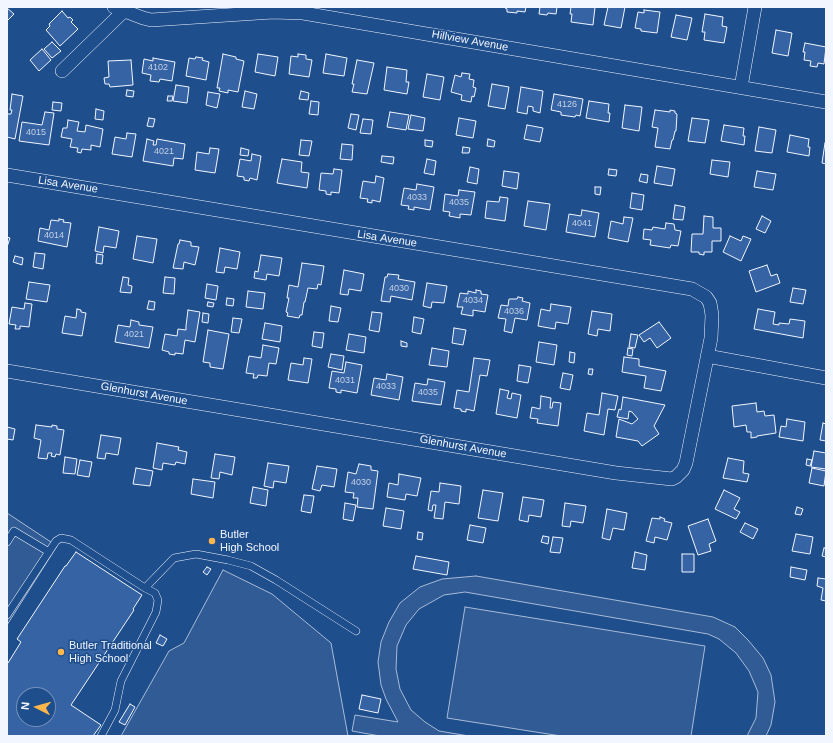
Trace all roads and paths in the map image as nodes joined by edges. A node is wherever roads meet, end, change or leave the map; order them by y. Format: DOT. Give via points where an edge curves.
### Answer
graph roads {
  1 [pos="755,7"];
  2 [pos="122,8"];
  3 [pos="62,71"];
  4 [pos="741,87"];
  5 [pos="826,102"];
  6 [pos="7,175"];
  7 [pos="707,356"];
  8 [pos="7,371"];
  9 [pos="826,378"];
  10 [pos="7,542"];
  11 [pos="49,552"];
  12 [pos="145,588"];
  13 [pos="7,615"];
  14 [pos="356,631"];
  15 [pos="101,736"];
  1 -- 4 [label="street"];
  2 -- 3 [label="street"];
  2 -- 4 [label="street, Hillview Avenue" via="151,20 273,12 303,13"];
  4 -- 5 [label="street, Hillview Avenue"];
  6 -- 7 [label="street, Lisa Avenue" via="692,289 706,297 710,304 711,338"];
  7 -- 8 [label="street, Glenhurst Avenue" via="686,463 683,470 672,479 616,473"];
  7 -- 9 [label="street"];
  10 -- 11 [label="lane" via="14,531"];
  11 -- 12 [label="lane" via="61,538 71,540"];
  11 -- 13 [label="lane"];
  12 -- 14 [label="lane" via="174,558 196,554 228,560 251,566"];
  12 -- 15 [label="lane" via="155,593 158,600 156,612 120,681 115,710"];
}
